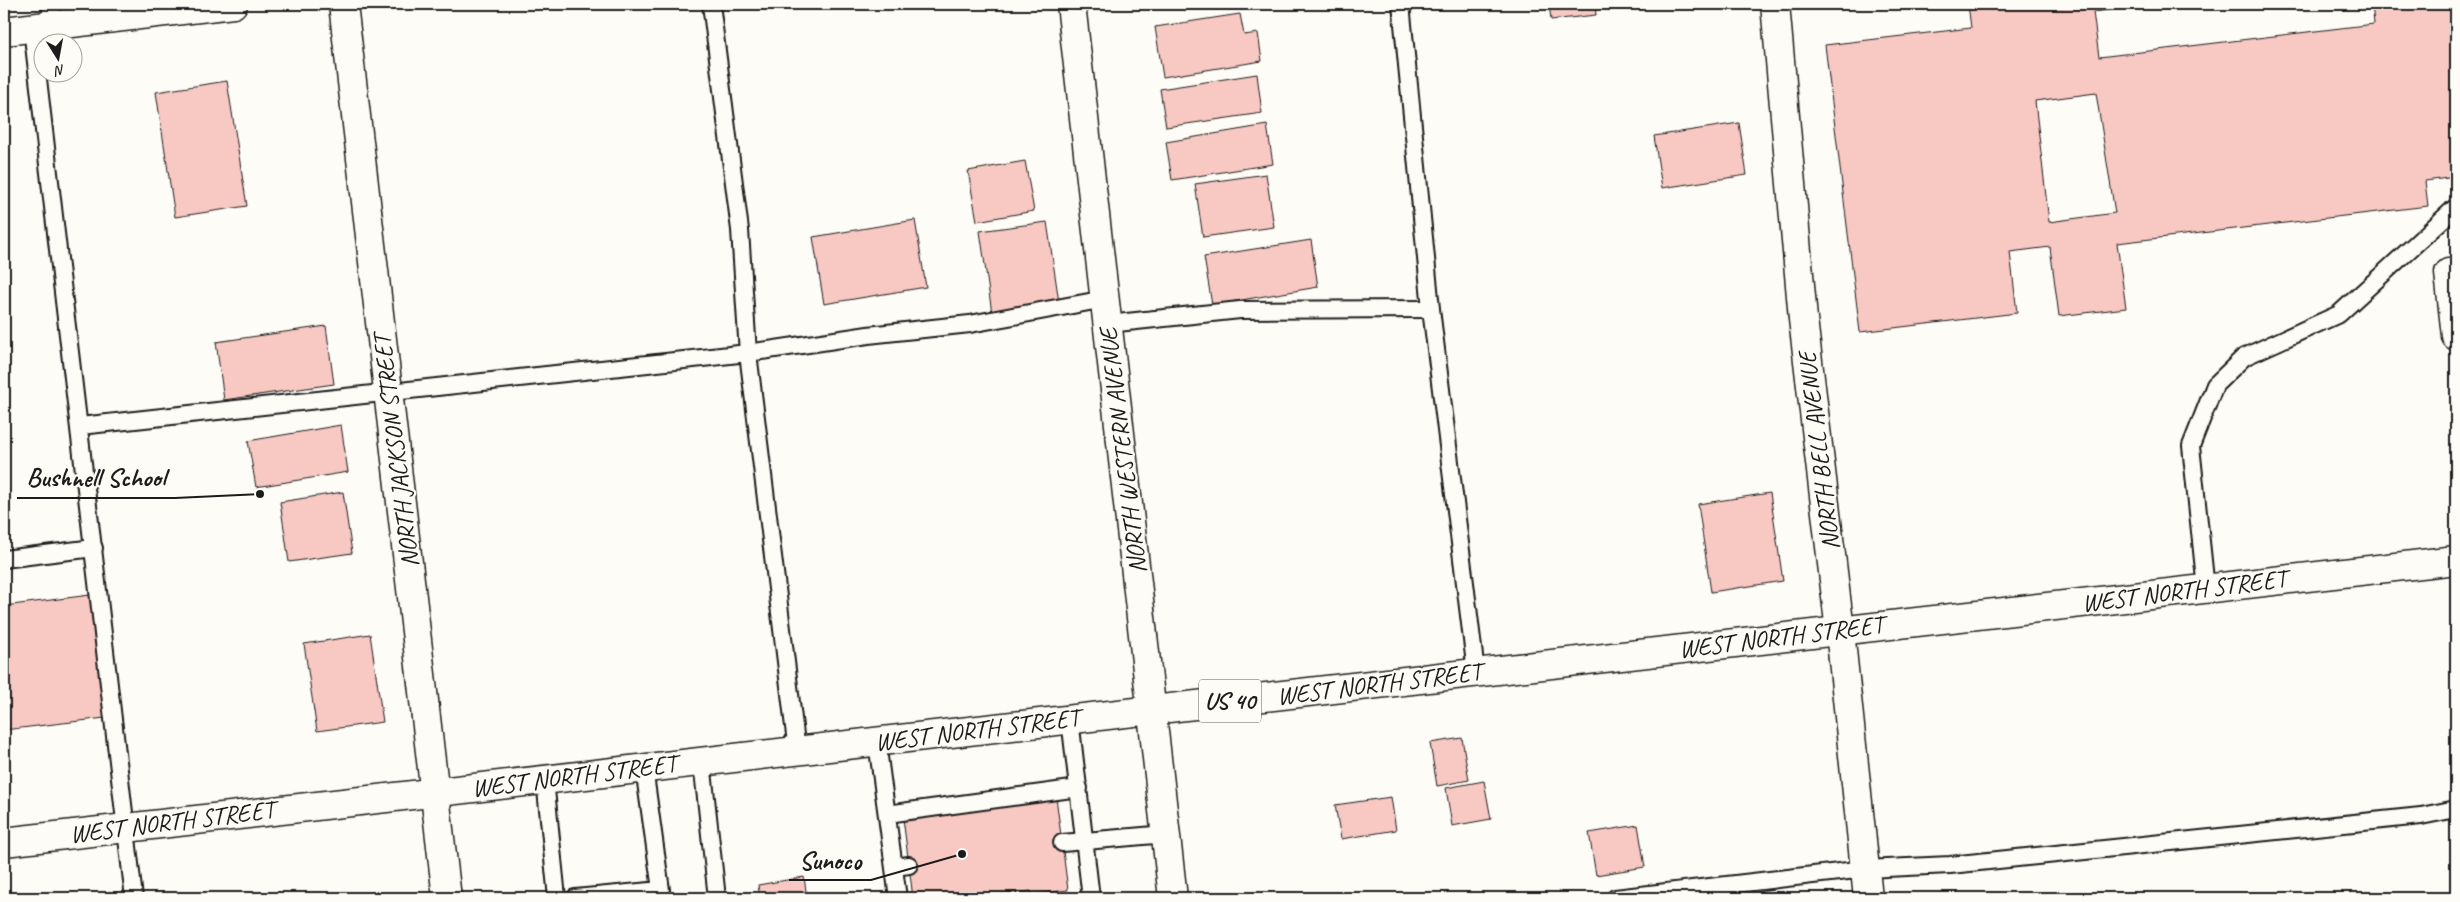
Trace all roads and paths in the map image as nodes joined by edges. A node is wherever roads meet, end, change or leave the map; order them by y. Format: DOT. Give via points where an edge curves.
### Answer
graph roads {
  1 [pos="233,4"];
  2 [pos="343,4"];
  3 [pos="711,4"];
  4 [pos="1071,4"];
  5 [pos="1401,4"];
  6 [pos="1775,4"];
  7 [pos="45,19"];
  8 [pos="4,31"];
  9 [pos="2456,207"];
  10 [pos="2449,273"];
  11 [pos="1431,309"];
  12 [pos="1107,311"];
  13 [pos="2456,336"];
  14 [pos="748,353"];
  15 [pos="389,392"];
  16 [pos="80,426"];
  17 [pos="94,548"];
  18 [pos="4,559"];
  19 [pos="2456,560"];
  20 [pos="2206,589"];
  21 [pos="1840,631"];
  22 [pos="1476,672"];
  23 [pos="1153,710"];
  24 [pos="1070,719"];
  25 [pos="876,742"];
  26 [pos="797,751"];
  27 [pos="702,762"];
  28 [pos="644,768"];
  29 [pos="545,780"];
  30 [pos="1079,788"];
  31 [pos="435,792"];
  32 [pos="2456,809"];
  33 [pos="887,814"];
  34 [pos="126,828"];
  35 [pos="1166,834"];
  36 [pos="1085,841"];
  37 [pos="4,842"];
  38 [pos="1062,843"];
  39 [pos="1865,869"];
  40 [pos="1087,896"];
  41 [pos="134,898"];
  42 [pos="448,898"];
  43 [pos="557,898"];
  44 [pos="575,898"];
  45 [pos="717,898"];
  46 [pos="898,898"];
  47 [pos="1173,898"];
  48 [pos="1615,898"];
  49 [pos="1868,898"];
  1 -- 7 [label="street"];
  2 -- 15 [label="street, NORTH JACKSON STREET"];
  3 -- 14 [label="lane" via="740,230"];
  4 -- 12 [label="street, NORTH WESTERN AVENUE"];
  5 -- 11 [label="lane"];
  6 -- 21 [label="street, NORTH BELL AVENUE" via="1803,319"];
  7 -- 8 [label="street"];
  7 -- 16 [label="lane"];
  9 -- 20 [label="lane" via="2339,314 2244,357 2215,385 2191,446"];
  10 -- 13 [label="street"];
  11 -- 12 [label="lane"];
  11 -- 22 [label="lane"];
  12 -- 14 [label="lane" via="868,335"];
  12 -- 23 [label="street, NORTH WESTERN AVENUE"];
  14 -- 15 [label="lane"];
  14 -- 26 [label="lane"];
  15 -- 16 [label="lane"];
  15 -- 31 [label="street, NORTH JACKSON STREET"];
  16 -- 17 [label="lane"];
  17 -- 18 [label="lane"];
  17 -- 34 [label="lane"];
  19 -- 20 [label="street, WEST NORTH STREET / US 40"];
  20 -- 21 [label="street, WEST NORTH STREET / US 40"];
  21 -- 22 [label="street, WEST NORTH STREET / US 40"];
  21 -- 39 [label="street, NORTH BELL AVENUE"];
  22 -- 23 [label="street, WEST NORTH STREET / US 40"];
  23 -- 24 [label="street, WEST NORTH STREET / US 40"];
  23 -- 35 [label="street, NORTH WESTERN AVENUE"];
  24 -- 25 [label="street, WEST NORTH STREET / US 40"];
  24 -- 30 [label="lane"];
  25 -- 26 [label="street, WEST NORTH STREET / US 40"];
  25 -- 33 [label="lane"];
  26 -- 27 [label="street, WEST NORTH STREET / US 40"];
  27 -- 28 [label="street, WEST NORTH STREET / US 40"];
  27 -- 45 [label="lane"];
  28 -- 29 [label="street, WEST NORTH STREET / US 40"];
  28 -- 44 [label="lane" via="661,890"];
  29 -- 31 [label="street, WEST NORTH STREET / US 40"];
  29 -- 43 [label="lane"];
  30 -- 33 [label="lane"];
  30 -- 36 [label="lane"];
  31 -- 34 [label="street, WEST NORTH STREET / US 40"];
  31 -- 42 [label="street, NORTH JACKSON STREET"];
  32 -- 39 [label="lane" via="2421,816 1950,866"];
  33 -- 46 [label="lane" via="901,866"];
  34 -- 37 [label="street, WEST NORTH STREET / US 40"];
  34 -- 41 [label="lane"];
  35 -- 36 [label="lane"];
  35 -- 47 [label="street, NORTH WESTERN AVENUE"];
  36 -- 38 [label="lane"];
  36 -- 40 [label="lane"];
  39 -- 48 [label="lane"];
  39 -- 49 [label="street, NORTH BELL AVENUE"];
}
